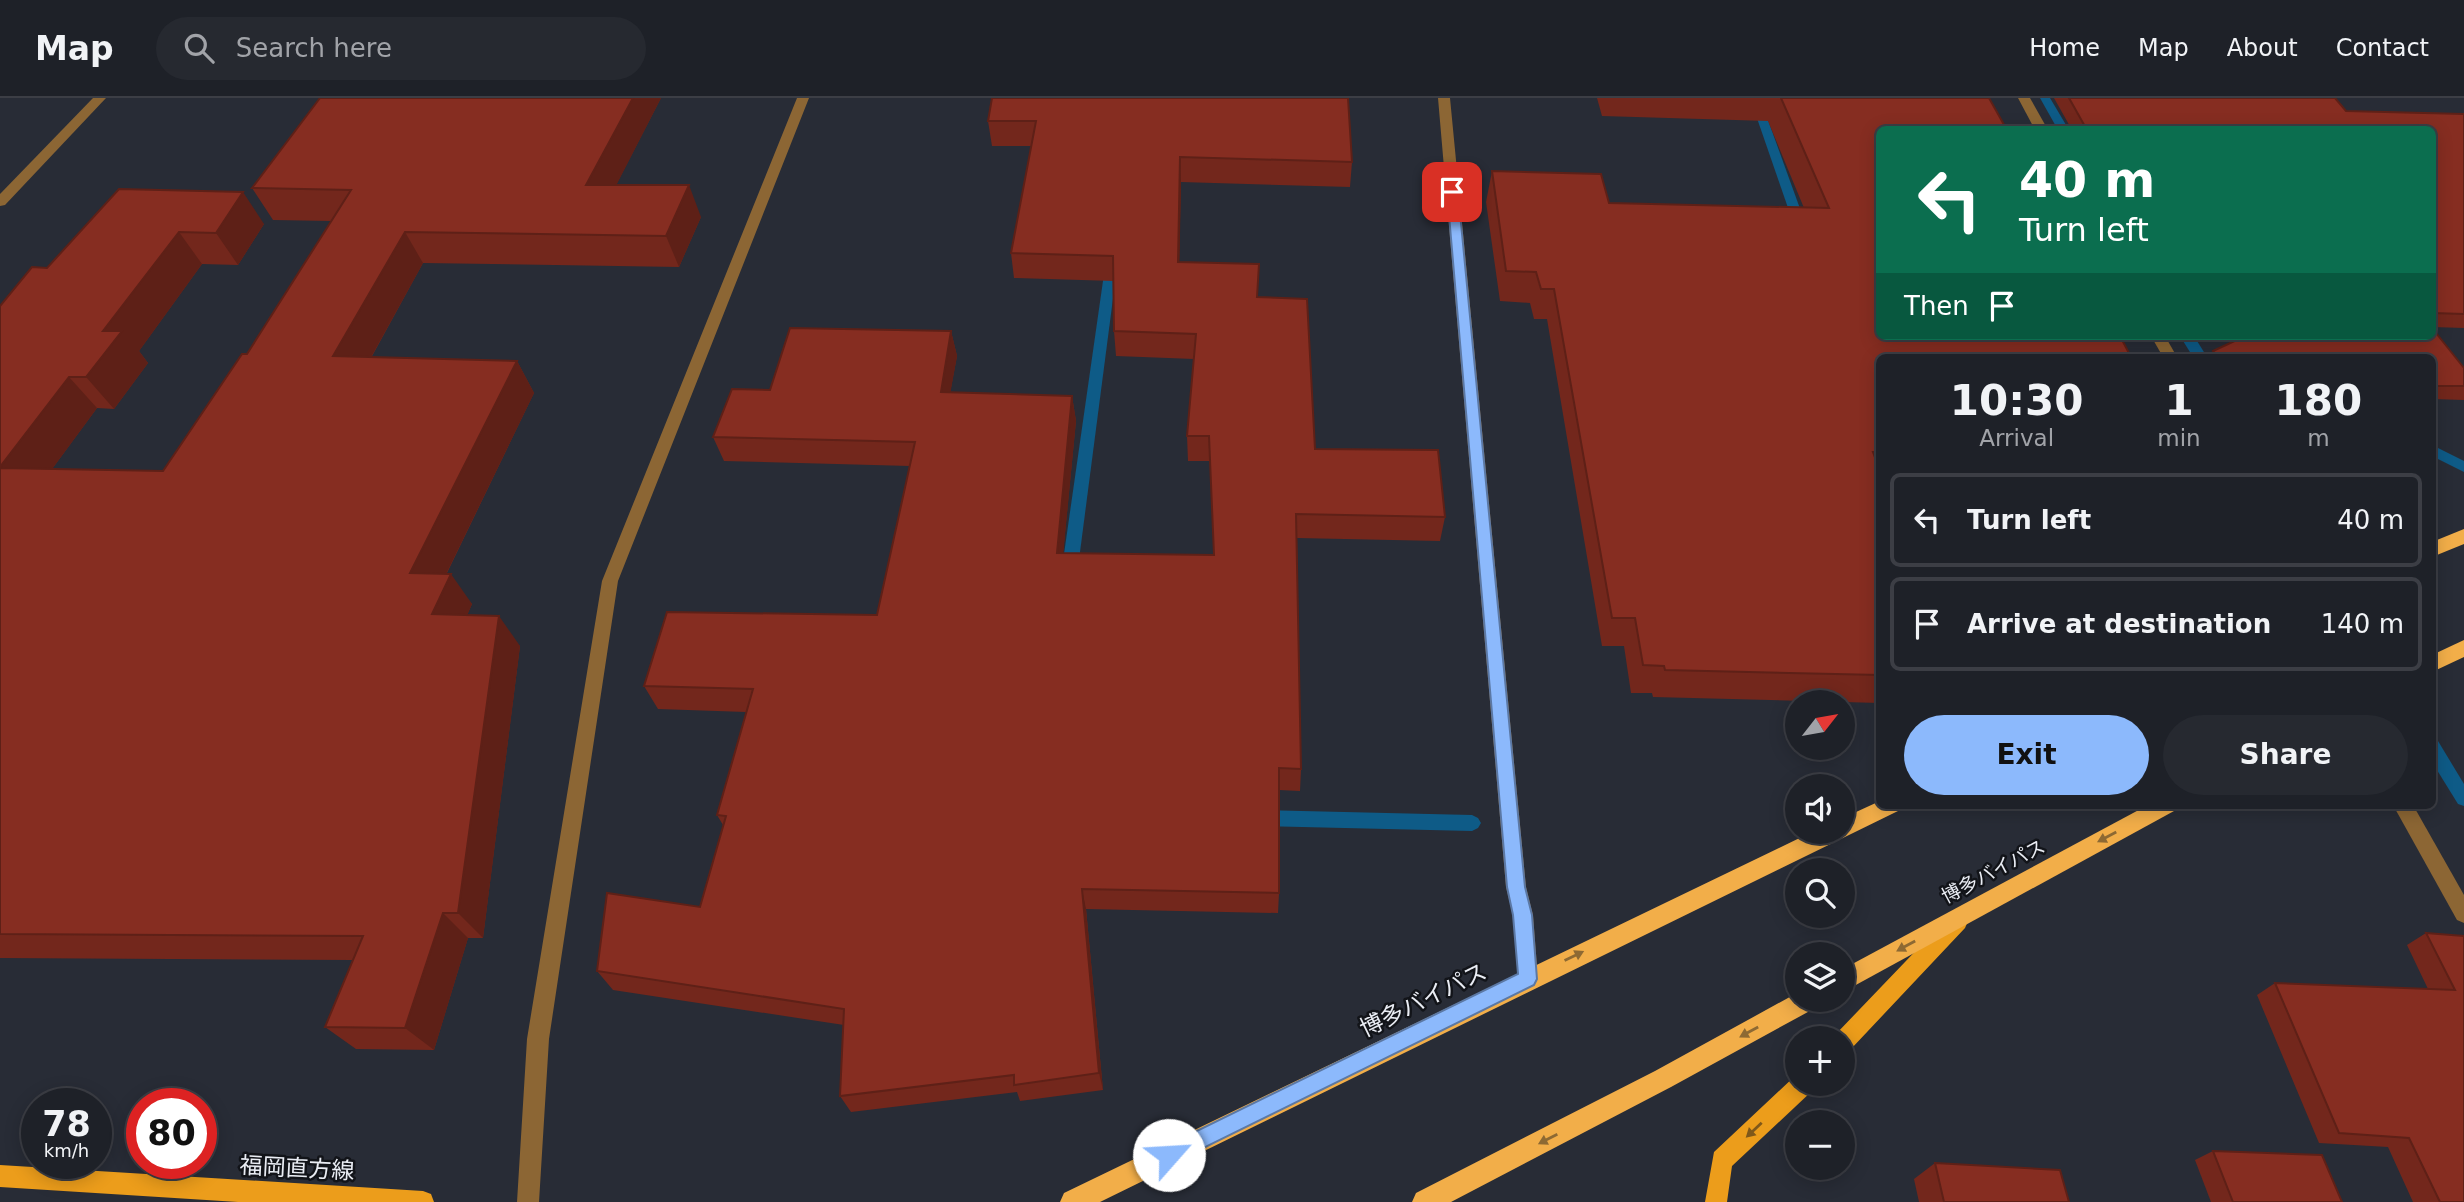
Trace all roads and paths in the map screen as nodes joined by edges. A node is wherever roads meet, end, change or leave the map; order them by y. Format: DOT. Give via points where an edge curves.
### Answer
graph roads {
  1 [pos="100,98"];
  2 [pos="803,98"];
  3 [pos="1444,98"];
  4 [pos="2024,98"];
  5 [pos="2040,126"];
  6 [pos="0,202"];
  7 [pos="2464,536"];
  8 [pos="2436,548"];
  9 [pos="2464,648"];
  10 [pos="2436,662"];
  11 [pos="1883,809"];
  12 [pos="2160,809"];
  13 [pos="2405,809"];
  14 [pos="1855,822"];
  15 [pos="1809,844"];
  16 [pos="1966,913"];
  17 [pos="2464,914"];
  18 [pos="1855,974"];
  19 [pos="1528,979"];
  20 [pos="1785,1012"];
  21 [pos="1855,1029"];
  22 [pos="1790,1096"];
  23 [pos="0,1176"];
  24 [pos="423,1202"];
  25 [pos="528,1202"];
  26 [pos="1073,1202"];
  27 [pos="1425,1202"];
  28 [pos="1716,1202"];
  1 -- 6 [label="street"];
  2 -- 25 [label="street" via="610,581 538,1039"];
  3 -- 19 [label="street"];
  4 -- 5 [label="street"];
  7 -- 8 [label="highway"];
  9 -- 10 [label="highway"];
  11 -- 14 [label="highway"];
  12 -- 16 [label="highway, 博多バイパス, one-way"];
  13 -- 17 [label="street"];
  19 -- 15 [label="highway, 博多バイパス, one-way"];
  16 -- 18 [label="highway, 博多バイパス, one-way"];
  16 -- 21 [label="main road"];
  19 -- 26 [label="highway, 博多バイパス"];
  20 -- 27 [label="highway, one-way"];
  22 -- 28 [label="main road, one-way" via="1722,1160"];
  23 -- 24 [label="main road, 福岡直方線"];
}
